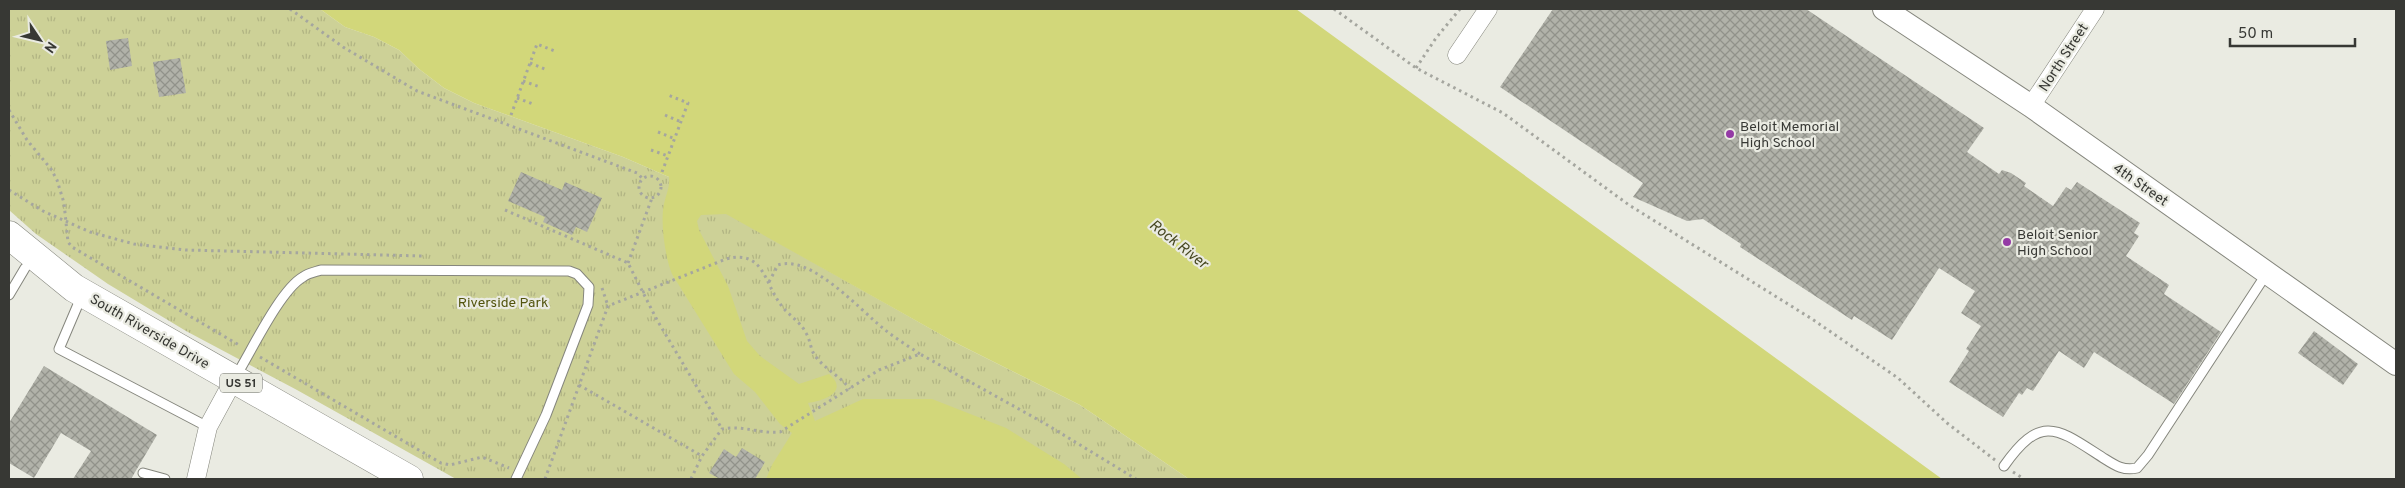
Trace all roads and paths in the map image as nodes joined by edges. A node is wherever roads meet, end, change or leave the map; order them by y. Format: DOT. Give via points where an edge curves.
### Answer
graph roads {
  1 [pos="290,9"];
  2 [pos="1334,9"];
  3 [pos="1460,9"];
  4 [pos="1488,9"];
  5 [pos="1884,9"];
  6 [pos="2095,9"];
  7 [pos="557,52"];
  8 [pos="1457,55"];
  9 [pos="530,63"];
  10 [pos="1416,68"];
  11 [pos="547,70"];
  12 [pos="523,81"];
  13 [pos="540,87"];
  14 [pos="668,95"];
  15 [pos="517,98"];
  16 [pos="534,104"];
  17 [pos="2031,106"];
  18 [pos="9,110"];
  19 [pos="665,115"];
  20 [pos="511,116"];
  21 [pos="681,122"];
  22 [pos="658,132"];
  23 [pos="675,139"];
  24 [pos="651,150"];
  25 [pos="668,156"];
  26 [pos="662,172"];
  27 [pos="643,179"];
  28 [pos="9,190"];
  29 [pos="652,198"];
  30 [pos="505,210"];
  31 [pos="66,221"];
  32 [pos="9,235"];
  33 [pos="427,256"];
  34 [pos="17,263"];
  35 [pos="628,263"];
  36 [pos="2267,273"];
  37 [pos="769,282"];
  38 [pos="601,284"];
  39 [pos="78,290"];
  40 [pos="644,293"];
  41 [pos="9,295"];
  42 [pos="608,306"];
  43 [pos="251,352"];
  44 [pos="920,354"];
  45 [pos="2396,364"];
  46 [pos="234,379"];
  47 [pos="579,385"];
  48 [pos="850,389"];
  49 [pos="208,427"];
  50 [pos="722,429"];
  51 [pos="702,456"];
  52 [pos="2004,466"];
  53 [pos="144,473"];
  54 [pos="518,476"];
  55 [pos="165,479"];
  56 [pos="196,479"];
  57 [pos="409,479"];
  58 [pos="545,479"];
  59 [pos="692,479"];
  60 [pos="1136,479"];
  61 [pos="2024,479"];
  1 -- 27 [label="path" via="417,91 637,173"];
  2 -- 10 [label="path"];
  3 -- 10 [label="path"];
  4 -- 8 [label="street"];
  5 -- 17 [label="street, 4th Street"];
  6 -- 17 [label="street, North Street"];
  7 -- 9 [label="path" via="536,44"];
  9 -- 11 [label="path"];
  9 -- 12 [label="path"];
  10 -- 52 [label="path" via="1503,113 1629,205 1812,319 1898,378 1947,423"];
  12 -- 13 [label="path"];
  12 -- 15 [label="path"];
  14 -- 21 [label="path" via="688,103"];
  15 -- 16 [label="path"];
  15 -- 20 [label="path"];
  17 -- 36 [label="street, 4th Street"];
  18 -- 31 [label="path" via="57,180"];
  19 -- 21 [label="path"];
  21 -- 23 [label="path"];
  22 -- 23 [label="path"];
  23 -- 25 [label="path"];
  24 -- 25 [label="path"];
  25 -- 26 [label="path"];
  27 -- 29 [label="path" via="640,192"];
  27 -- 29 [label="path" via="652,177 658,181 660,191"];
  28 -- 31 [label="path"];
  29 -- 35 [label="path"];
  30 -- 35 [label="path"];
  31 -- 33 [label="path" via="90,232 134,244 186,250"];
  31 -- 43 [label="path" via="68,242 72,247"];
  32 -- 39 [label="main road, South Riverside Drive / US 51"];
  34 -- 39 [label="main road, South Riverside Drive / US 51" via="43,278"];
  34 -- 41 [label="lane"];
  35 -- 40 [label="path"];
  36 -- 45 [label="street, 4th Street"];
  36 -- 52 [label="lane" via="2137,468 2123,469 2068,436 2051,430 2027,438"];
  37 -- 40 [label="path" via="758,265 736,256"];
  37 -- 44 [label="path" via="778,265 785,263 804,268 826,280 887,332"];
  37 -- 48 [label="path" via="780,305 807,334 810,348 817,358"];
  38 -- 42 [label="path"];
  39 -- 46 [label="main road, South Riverside Drive / US 51"];
  39 -- 49 [label="lane" via="59,348"];
  40 -- 42 [label="path"];
  40 -- 50 [label="path"];
  42 -- 47 [label="path"];
  43 -- 46 [label="lane"];
  43 -- 54 [label="path" via="441,462 450,465 482,457 492,459"];
  43 -- 54 [label="lane" via="294,284 302,277 321,270 569,270 589,287 588,305 546,415"];
  44 -- 48 [label="path" via="879,370"];
  44 -- 60 [label="path"];
  46 -- 49 [label="street"];
  46 -- 57 [label="main road, South Riverside Drive / US 51"];
  47 -- 51 [label="path"];
  47 -- 58 [label="path"];
  48 -- 50 [label="path" via="780,432 735,427"];
  49 -- 56 [label="street"];
  50 -- 51 [label="path"];
  51 -- 59 [label="path"];
  52 -- 61 [label="path"];
  53 -- 55 [label="lane"];
}
